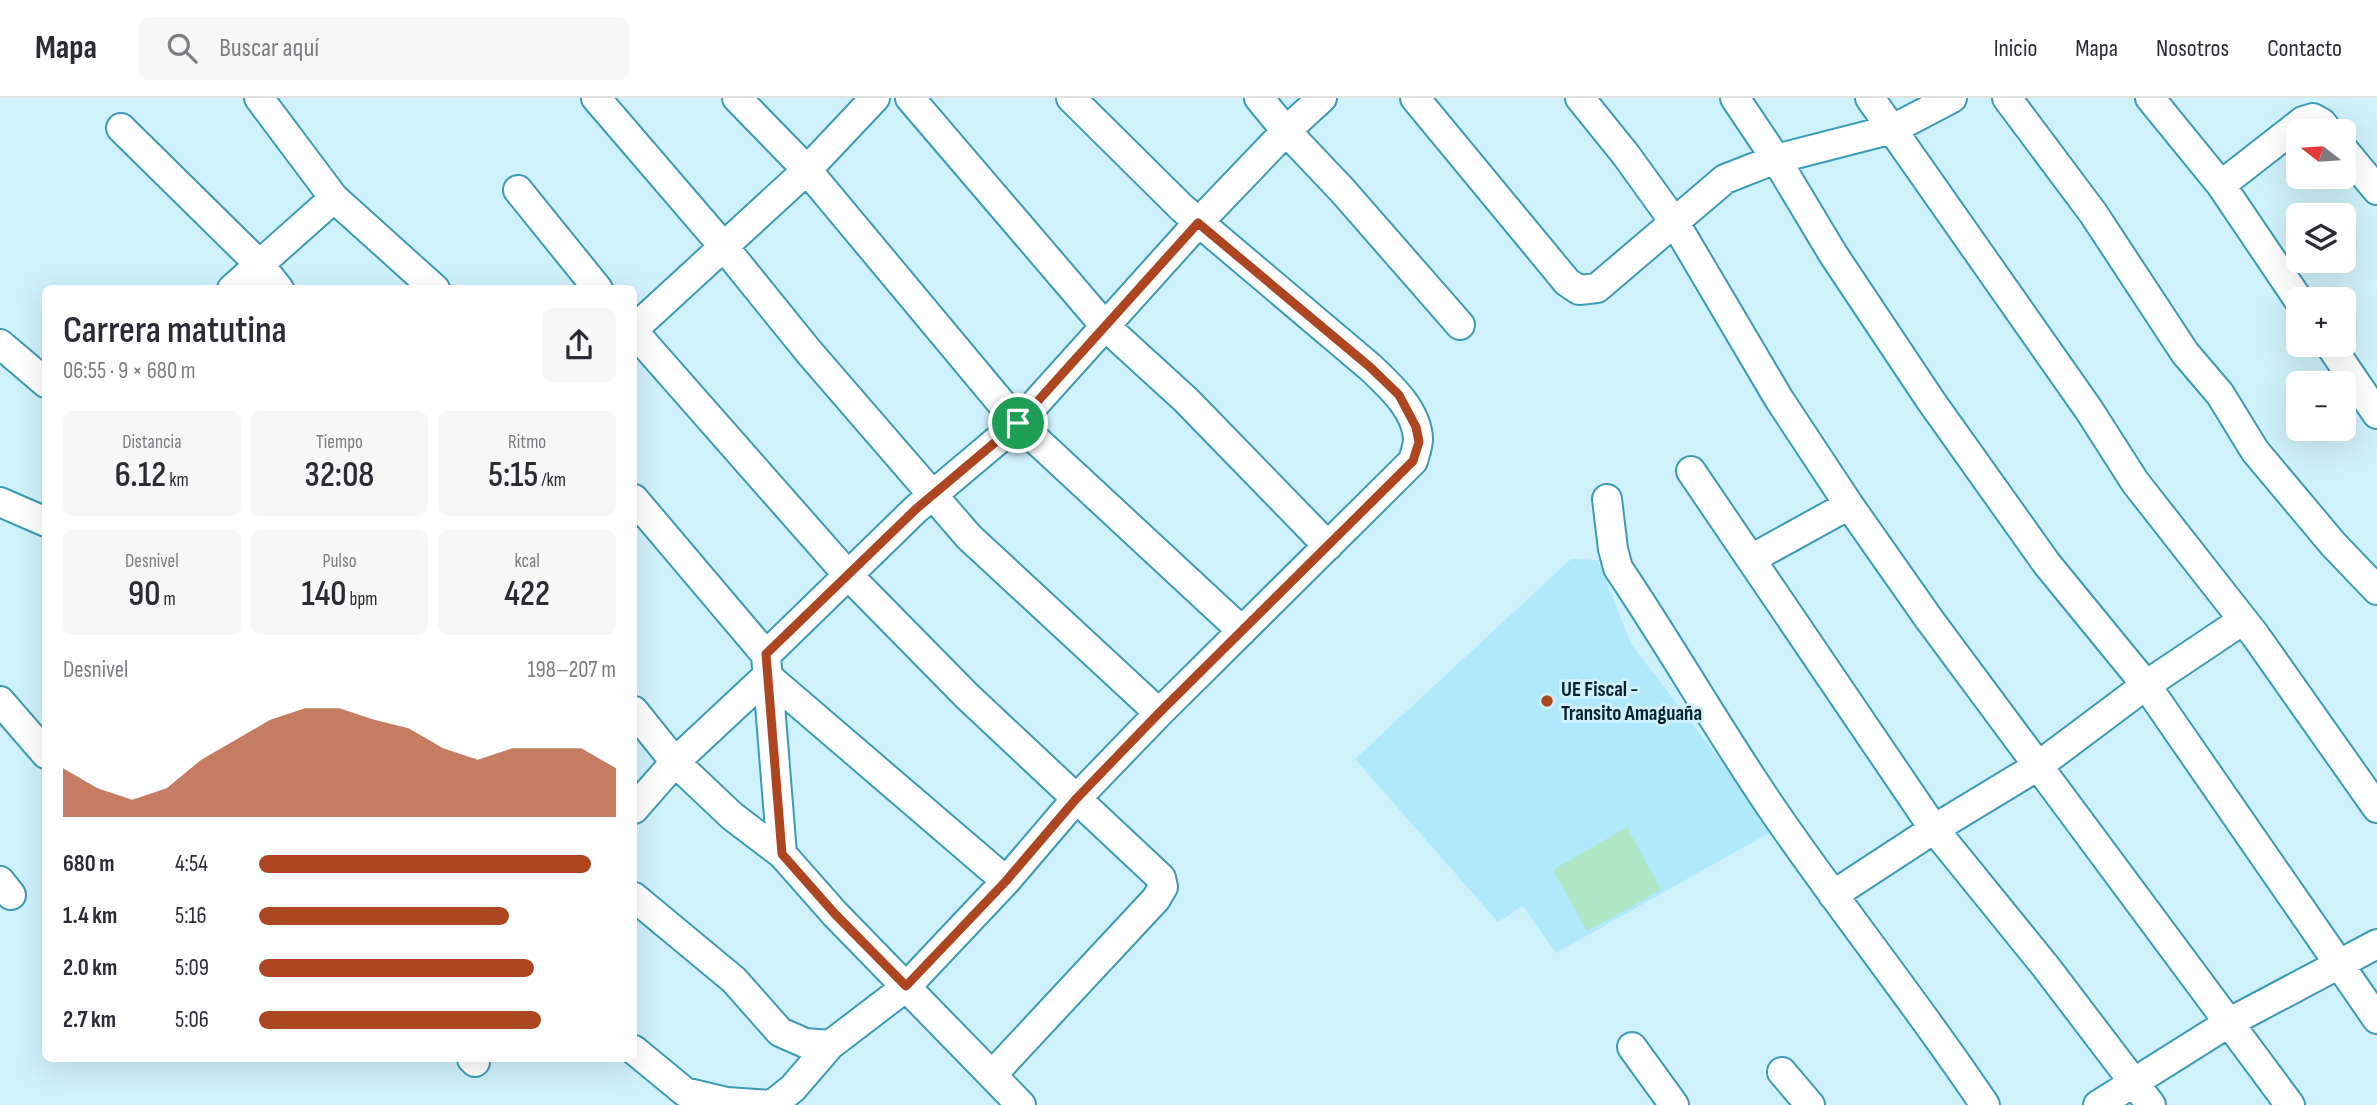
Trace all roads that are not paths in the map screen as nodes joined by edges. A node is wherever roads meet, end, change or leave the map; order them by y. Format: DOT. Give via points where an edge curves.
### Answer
graph roads {
  1 [pos="259,98"];
  2 [pos="596,98"];
  3 [pos="737,98"];
  4 [pos="875,98"];
  5 [pos="910,98"];
  6 [pos="1071,98"];
  7 [pos="1259,98"];
  8 [pos="1322,98"];
  9 [pos="1415,98"];
  10 [pos="1580,98"];
  11 [pos="1735,98"];
  12 [pos="1870,98"];
  13 [pos="1952,98"];
  14 [pos="2007,98"];
  15 [pos="2150,98"];
  16 [pos="121,128"];
  17 [pos="1894,129"];
  18 [pos="1286,131"];
  19 [pos="2286,134"];
  20 [pos="1776,159"];
  21 [pos="2356,165"];
  22 [pos="807,170"];
  23 [pos="2221,185"];
  24 [pos="518,190"];
  25 [pos="2377,190"];
  26 [pos="334,198"];
  27 [pos="1198,223"];
  28 [pos="1675,223"];
  29 [pos="724,247"];
  30 [pos="260,265"];
  31 [pos="237,285"];
  32 [pos="276,285"];
  33 [pos="431,285"];
  34 [pos="595,285"];
  35 [pos="2290,287"];
  36 [pos="1460,325"];
  37 [pos="1105,326"];
  38 [pos="637,327"];
  39 [pos="637,333"];
  40 [pos="0,344"];
  41 [pos="2340,357"];
  42 [pos="42,380"];
  43 [pos="2372,395"];
  44 [pos="1018,423"];
  45 [pos="1691,471"];
  46 [pos="932,494"];
  47 [pos="1607,499"];
  48 [pos="0,502"];
  49 [pos="637,503"];
  50 [pos="1849,505"];
  51 [pos="42,520"];
  52 [pos="1328,546"];
  53 [pos="1751,559"];
  54 [pos="847,574"];
  55 [pos="2377,590"];
  56 [pos="2243,620"];
  57 [pos="1242,631"];
  58 [pos="767,665"];
  59 [pos="2146,685"];
  60 [pos="0,701"];
  61 [pos="1159,713"];
  62 [pos="637,715"];
  63 [pos="42,749"];
  64 [pos="675,762"];
  65 [pos="2038,766"];
  66 [pos="1076,799"];
  67 [pos="637,806"];
  68 [pos="2377,808"];
  69 [pos="1934,829"];
  70 [pos="782,854"];
  71 [pos="1006,881"];
  72 [pos="1833,895"];
  73 [pos="637,899"];
  74 [pos="2377,944"];
  75 [pos="2339,963"];
  76 [pos="906,986"];
  77 [pos="2377,1019"];
  78 [pos="2230,1022"];
  79 [pos="830,1045"];
  80 [pos="1632,1047"];
  81 [pos="637,1052"];
  82 [pos="1782,1072"];
  83 [pos="992,1075"];
  84 [pos="2135,1082"];
  85 [pos="1021,1105"];
  86 [pos="1674,1105"];
  87 [pos="1810,1105"];
  88 [pos="1985,1105"];
  89 [pos="2098,1105"];
  90 [pos="2151,1105"];
  91 [pos="2290,1105"];
  1 -- 26 [label="street"];
  2 -- 29 [label="street"];
  3 -- 22 [label="street"];
  4 -- 22 [label="street"];
  5 -- 37 [label="street"];
  6 -- 27 [label="street"];
  7 -- 18 [label="street"];
  8 -- 18 [label="street"];
  9 -- 28 [label="street" via="1567,282 1579,290 1597,288"];
  10 -- 28 [label="street"];
  11 -- 20 [label="street"];
  12 -- 17 [label="street"];
  13 -- 17 [label="street"];
  14 -- 55 [label="street" via="2093,213 2255,451"];
  15 -- 23 [label="street"];
  16 -- 30 [label="street"];
  17 -- 20 [label="street"];
  17 -- 56 [label="street" via="2135,482"];
  18 -- 27 [label="street"];
  18 -- 36 [label="street"];
  19 -- 23 [label="street"];
  20 -- 28 [label="street" via="1725,179"];
  20 -- 59 [label="street" via="1931,401 2047,564"];
  21 -- 25 [label="street"];
  22 -- 29 [label="street"];
  22 -- 44 [label="street"];
  23 -- 35 [label="street"];
  24 -- 34 [label="street"];
  26 -- 30 [label="street"];
  26 -- 33 [label="street"];
  27 -- 37 [label="street"];
  27 -- 52 [label="street" via="1370,367 1399,395 1416,427 1419,442 1413,461"];
  28 -- 50 [label="street" via="1779,399"];
  29 -- 38 [label="street"];
  29 -- 46 [label="street"];
  30 -- 31 [label="street"];
  30 -- 32 [label="street"];
  37 -- 44 [label="street"];
  37 -- 52 [label="street" via="1186,400"];
  39 -- 54 [label="street"];
  40 -- 42 [label="street"];
  41 -- 43 [label="street"];
  44 -- 46 [label="street"];
  44 -- 57 [label="street"];
  45 -- 53 [label="street"];
  46 -- 54 [label="street"];
  46 -- 61 [label="street" via="969,537"];
  47 -- 72 [label="street" via="1618,568"];
  48 -- 51 [label="street"];
  49 -- 58 [label="street"];
  50 -- 53 [label="street"];
  50 -- 65 [label="street"];
  52 -- 57 [label="street"];
  53 -- 69 [label="street"];
  54 -- 58 [label="street"];
  54 -- 66 [label="street"];
  56 -- 59 [label="street"];
  56 -- 68 [label="street"];
  57 -- 61 [label="street"];
  58 -- 64 [label="street"];
  58 -- 70 [label="street"];
  58 -- 71 [label="street"];
  59 -- 65 [label="street"];
  59 -- 75 [label="street"];
  60 -- 63 [label="street"];
  61 -- 66 [label="street"];
  62 -- 64 [label="street"];
  64 -- 67 [label="street"];
  64 -- 70 [label="street" via="732,816"];
  65 -- 69 [label="street"];
  65 -- 78 [label="street"];
  66 -- 71 [label="street"];
  66 -- 83 [label="street" via="1161,878 1163,887"];
  69 -- 72 [label="street"];
  69 -- 84 [label="street"];
  70 -- 76 [label="street"];
  71 -- 76 [label="street"];
  72 -- 88 [label="street"];
  73 -- 79 [label="street" via="734,980 780,1032 805,1043"];
  74 -- 75 [label="street"];
  75 -- 77 [label="street"];
  75 -- 78 [label="street"];
  76 -- 79 [label="street"];
  76 -- 83 [label="street"];
  78 -- 84 [label="street"];
  78 -- 91 [label="street"];
  79 -- 81 [label="street" via="772,1105 727,1102 685,1092"];
  80 -- 86 [label="street"];
  82 -- 87 [label="street"];
  83 -- 85 [label="street"];
  84 -- 89 [label="street"];
  84 -- 90 [label="street"];
}
